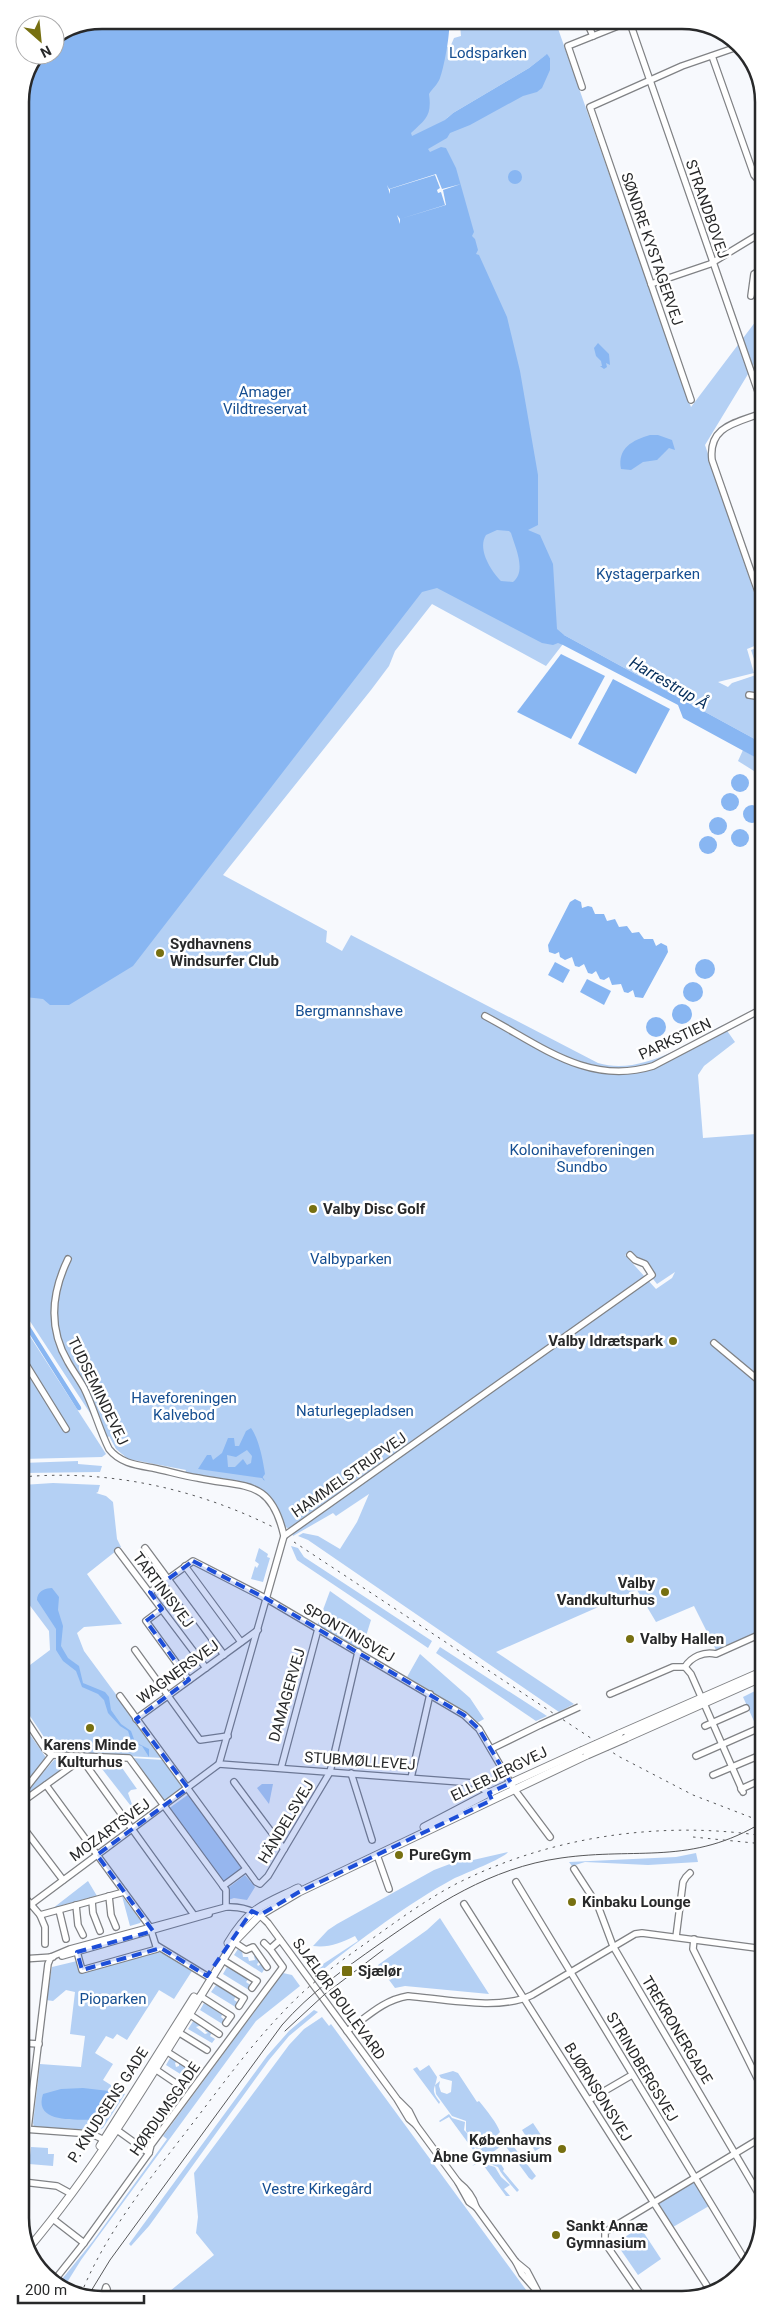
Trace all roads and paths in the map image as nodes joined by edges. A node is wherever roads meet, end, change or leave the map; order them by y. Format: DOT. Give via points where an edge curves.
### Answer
graph roads {
  1 [pos="590,29"];
  2 [pos="610,29"];
  3 [pos="633,29"];
  4 [pos="593,36"];
  5 [pos="732,49"];
  6 [pos="712,56"];
  7 [pos="649,80"];
  8 [pos="582,87"];
  9 [pos="755,175"];
  10 [pos="755,237"];
  11 [pos="712,262"];
  12 [pos="755,273"];
  13 [pos="651,284"];
  14 [pos="751,296"];
  15 [pos="755,383"];
  16 [pos="691,400"];
  17 [pos="755,416"];
  18 [pos="755,573"];
  19 [pos="749,695"];
  20 [pos="755,696"];
  21 [pos="755,1014"];
  22 [pos="486,1016"];
  23 [pos="630,1255"];
  24 [pos="68,1259"];
  25 [pos="714,1343"];
  26 [pos="29,1369"];
  27 [pos="755,1377"];
  28 [pos="66,1429"];
  29 [pos="284,1536"];
  30 [pos="145,1548"];
  31 [pos="118,1551"];
  32 [pos="185,1566"];
  33 [pos="168,1578"];
  34 [pos="150,1592"];
  35 [pos="267,1599"];
  36 [pos="162,1609"];
  37 [pos="318,1629"];
  38 [pos="258,1630"];
  39 [pos="755,1637"];
  40 [pos="241,1642"];
  41 [pos="135,1650"];
  42 [pos="358,1652"];
  43 [pos="224,1655"];
  44 [pos="685,1667"];
  45 [pos="206,1668"];
  46 [pos="755,1675"];
  47 [pos="189,1680"];
  48 [pos="755,1680"];
  49 [pos="430,1694"];
  50 [pos="610,1694"];
  51 [pos="168,1695"];
  52 [pos="120,1696"];
  53 [pos="703,1701"];
  54 [pos="579,1707"];
  55 [pos="746,1708"];
  56 [pos="136,1719"];
  57 [pos="712,1723"];
  58 [pos="29,1725"];
  59 [pos="705,1726"];
  60 [pos="755,1730"];
  61 [pos="228,1736"];
  62 [pos="722,1745"];
  63 [pos="491,1749"];
  64 [pos="584,1753"];
  65 [pos="52,1755"];
  66 [pos="82,1756"];
  67 [pos="696,1756"];
  68 [pos="755,1757"];
  69 [pos="219,1764"];
  70 [pos="732,1767"];
  71 [pos="281,1768"];
  72 [pos="213,1770"];
  73 [pos="330,1772"];
  74 [pos="351,1773"];
  75 [pos="713,1775"];
  76 [pos="411,1778"];
  77 [pos="234,1782"];
  78 [pos="29,1784"];
  79 [pos="755,1784"];
  80 [pos="46,1785"];
  81 [pos="512,1786"];
  82 [pos="188,1788"];
  83 [pos="490,1796"];
  84 [pos="29,1797"];
  85 [pos="164,1806"];
  86 [pos="132,1829"];
  87 [pos="29,1835"];
  88 [pos="550,1837"];
  89 [pos="372,1840"];
  90 [pos="284,1849"];
  91 [pos="97,1855"];
  92 [pos="377,1855"];
  93 [pos="246,1869"];
  94 [pos="574,1869"];
  95 [pos="690,1873"];
  96 [pos="63,1880"];
  97 [pos="516,1882"];
  98 [pos="223,1886"];
  99 [pos="389,1889"];
  100 [pos="124,1892"];
  101 [pos="109,1896"];
  102 [pos="92,1901"];
  103 [pos="31,1904"];
  104 [pos="464,1904"];
  105 [pos="76,1905"];
  106 [pos="225,1908"];
  107 [pos="59,1910"];
  108 [pos="252,1911"];
  109 [pos="40,1915"];
  110 [pos="194,1915"];
  111 [pos="260,1916"];
  112 [pos="116,1926"];
  113 [pos="151,1930"];
  114 [pos="100,1931"];
  115 [pos="83,1935"];
  116 [pos="676,1937"];
  117 [pos="66,1939"];
  118 [pos="280,1940"];
  119 [pos="694,1940"];
  120 [pos="234,1942"];
  121 [pos="264,1943"];
  122 [pos="44,1944"];
  123 [pos="156,1945"];
  124 [pos="613,1946"];
  125 [pos="755,1948"];
  126 [pos="270,1949"];
  127 [pos="76,1950"];
  128 [pos="51,1957"];
  129 [pos="29,1959"];
  130 [pos="223,1960"];
  131 [pos="267,1967"];
  132 [pos="570,1972"];
  133 [pos="209,1977"];
  134 [pos="252,1988"];
  135 [pos="200,1996"];
  136 [pos="524,1999"];
  137 [pos="239,2006"];
  138 [pos="189,2014"];
  139 [pos="226,2024"];
  140 [pos="347,2031"];
  141 [pos="178,2032"];
  142 [pos="219,2034"];
  143 [pos="29,2043"];
  144 [pos="39,2044"];
  145 [pos="207,2050"];
  146 [pos="166,2051"];
  147 [pos="154,2069"];
  148 [pos="194,2069"];
  149 [pos="755,2074"];
  150 [pos="632,2075"];
  151 [pos="180,2086"];
  152 [pos="589,2100"];
  153 [pos="29,2105"];
  154 [pos="29,2129"];
  155 [pos="117,2130"];
  156 [pos="104,2140"];
  157 [pos="755,2141"];
  158 [pos="149,2153"];
  159 [pos="735,2153"];
  160 [pos="695,2177"];
  161 [pos="29,2183"];
  162 [pos="755,2187"];
  163 [pos="68,2192"];
  164 [pos="653,2202"];
  165 [pos="53,2219"];
  166 [pos="31,2238"];
  167 [pos="33,2242"];
  168 [pos="84,2243"];
  169 [pos="744,2258"];
  170 [pos="57,2276"];
  171 [pos="708,2287"];
  172 [pos="108,2289"];
  173 [pos="104,2291"];
  174 [pos="538,2291"];
  175 [pos="637,2291"];
  1 -- 4 [label="street"];
  2 -- 4 [label="street"];
  3 -- 7 [label="street, STRANDBOVEJ"];
  4 -- 8 [label="street" via="568,46"];
  5 -- 6 [label="street"];
  6 -- 7 [label="street"];
  6 -- 9 [label="street"];
  7 -- 11 [label="street, STRANDBOVEJ"];
  7 -- 13 [label="street, SØNDRE KYSTAGERVEJ" via="590,107"];
  10 -- 11 [label="street"];
  11 -- 13 [label="street"];
  11 -- 15 [label="street, STRANDBOVEJ"];
  12 -- 14 [label="street"];
  13 -- 16 [label="street, SØNDRE KYSTAGERVEJ"];
  17 -- 18 [label="street" via="724,428 715,436 711,450"];
  19 -- 20 [label="street"];
  21 -- 22 [label="street, PARKSTIEN" via="653,1066 612,1073 546,1051"];
  23 -- 29 [label="street, HAMMELSTRUPVEJ" via="645,1264 652,1275"];
  24 -- 29 [label="street, TUDSEMINDEVEJ" via="54,1297 54,1328 61,1349 83,1387 114,1456 126,1462 256,1489 270,1500"];
  25 -- 27 [label="street"];
  26 -- 28 [label="street"];
  29 -- 35 [label="street, HAMMELSTRUPVEJ"];
  30 -- 33 [label="street"];
  31 -- 34 [label="street, TARTINISVEJ"];
  32 -- 33 [label="street"];
  32 -- 35 [label="street, SPONTINISVEJ" via="193,1561"];
  32 -- 40 [label="street"];
  33 -- 34 [label="street"];
  33 -- 43 [label="street"];
  34 -- 36 [label="street, TARTINISVEJ"];
  35 -- 37 [label="street, SPONTINISVEJ"];
  35 -- 38 [label="street, HAMMELSTRUPVEJ"];
  36 -- 45 [label="street, TARTINISVEJ"];
  36 -- 47 [label="street" via="146,1621"];
  37 -- 42 [label="street, SPONTINISVEJ"];
  37 -- 71 [label="street, DAMAGERVEJ"];
  38 -- 40 [label="street, WAGNERSVEJ"];
  38 -- 61 [label="street, HAMMELSTRUPVEJ"];
  39 -- 44 [label="street" via="716,1654 697,1656"];
  40 -- 43 [label="street, WAGNERSVEJ"];
  41 -- 51 [label="street"];
  42 -- 49 [label="street, SPONTINISVEJ"];
  42 -- 73 [label="street, HÄNDELSVEJ"];
  43 -- 45 [label="street, WAGNERSVEJ"];
  44 -- 50 [label="street" via="673,1667"];
  44 -- 53 [label="street"];
  45 -- 47 [label="street, WAGNERSVEJ"];
  46 -- 53 [label="main road, ELLEBJERGVEJ"];
  47 -- 51 [label="street, WAGNERSVEJ"];
  48 -- 53 [label="main road, ELLEBJERGVEJ"];
  49 -- 63 [label="street, SPONTINISVEJ" via="473,1721"];
  49 -- 76 [label="street"];
  51 -- 56 [label="street, WAGNERSVEJ"];
  51 -- 61 [label="street" via="200,1740"];
  52 -- 56 [label="street, WAGNERSVEJ"];
  53 -- 57 [label="street"];
  53 -- 64 [label="main road, ELLEBJERGVEJ, bridge" via="626,1738"];
  53 -- 64 [label="main road, ELLEBJERGVEJ, bridge" via="619,1734"];
  54 -- 63 [label="street, bridge"];
  55 -- 57 [label="street"];
  56 -- 82 [label="street"];
  57 -- 59 [label="street"];
  57 -- 62 [label="street"];
  58 -- 65 [label="street"];
  60 -- 62 [label="street"];
  61 -- 69 [label="street, HAMMELSTRUPVEJ"];
  62 -- 67 [label="street"];
  62 -- 70 [label="street"];
  63 -- 81 [label="street, SPONTINISVEJ"];
  64 -- 81 [label="main road, ELLEBJERGVEJ"];
  65 -- 66 [label="street"];
  65 -- 78 [label="street"];
  66 -- 80 [label="street"];
  66 -- 85 [label="street" via="129,1758"];
  66 -- 86 [label="street"];
  68 -- 70 [label="street"];
  69 -- 71 [label="street, STUBMØLLEVEJ"];
  69 -- 72 [label="street, HAMMELSTRUPVEJ"];
  70 -- 75 [label="street"];
  70 -- 79 [label="street" via="742,1791"];
  71 -- 73 [label="street, STUBMØLLEVEJ"];
  72 -- 82 [label="street, MOZARTSVEJ"];
  73 -- 74 [label="street, STUBMØLLEVEJ"];
  73 -- 90 [label="street, HÄNDELSVEJ"];
  74 -- 76 [label="street, STUBMØLLEVEJ"];
  74 -- 89 [label="street"];
  76 -- 83 [label="street, STUBMØLLEVEJ" via="474,1783"];
  77 -- 90 [label="street"];
  80 -- 84 [label="street"];
  80 -- 91 [label="street"];
  81 -- 83 [label="main road, ELLEBJERGVEJ"];
  81 -- 88 [label="street, SPONTINISVEJ"];
  82 -- 85 [label="street, MOZARTSVEJ"];
  82 -- 93 [label="street"];
  83 -- 92 [label="main road, ELLEBJERGVEJ"];
  83 -- 108 [label="main road, ELLEBJERGVEJ"];
  85 -- 86 [label="street, MOZARTSVEJ"];
  85 -- 98 [label="street"];
  86 -- 91 [label="street, MOZARTSVEJ"];
  86 -- 110 [label="street"];
  87 -- 96 [label="street"];
  90 -- 93 [label="street, HÄNDELSVEJ" via="264,1882 258,1884"];
  91 -- 96 [label="street, MOZARTSVEJ"];
  91 -- 100 [label="street"];
  92 -- 99 [label="street"];
  92 -- 111 [label="main road, ELLEBJERGVEJ" via="299,1892"];
  93 -- 98 [label="street"];
  94 -- 124 [label="street, TREKRONERGADE" via="598,1906"];
  95 -- 116 [label="street" via="684,1882"];
  96 -- 103 [label="street, MOZARTSVEJ"];
  97 -- 132 [label="street, STRINDBERGSVEJ"];
  98 -- 106 [label="street" via="226,1890"];
  100 -- 101 [label="street"];
  100 -- 113 [label="street"];
  101 -- 102 [label="street"];
  101 -- 112 [label="street"];
  102 -- 105 [label="street"];
  102 -- 114 [label="street"];
  103 -- 109 [label="street"];
  104 -- 136 [label="street, BJØRNSONSVEJ"];
  105 -- 107 [label="street"];
  105 -- 115 [label="street" via="78,1925"];
  106 -- 108 [label="street" via="238,1906"];
  106 -- 110 [label="street"];
  106 -- 113 [label="street"];
  107 -- 109 [label="street"];
  107 -- 117 [label="street"];
  108 -- 111 [label="street, SJÆLØR BOULEVARD"];
  108 -- 133 [label="main road, P. KNUDSENS GADE" via="238,1927"];
  109 -- 122 [label="street" via="45,1927"];
  110 -- 113 [label="street"];
  111 -- 118 [label="street, SJÆLØR BOULEVARD"];
  111 -- 120 [label="main road, P. KNUDSENS GADE"];
  113 -- 123 [label="street"];
  113 -- 127 [label="street"];
  116 -- 119 [label="street"];
  116 -- 124 [label="street" via="640,1933"];
  118 -- 126 [label="street"];
  118 -- 140 [label="street, SJÆLØR BOULEVARD"];
  119 -- 125 [label="street"];
  119 -- 149 [label="street" via="693,1949"];
  120 -- 130 [label="main road, P. KNUDSENS GADE"];
  120 -- 131 [label="street" via="246,1950 253,1947"];
  121 -- 126 [label="street, HØRDUMSGADE"];
  123 -- 127 [label="street" via="158,1949 82,1970"];
  123 -- 133 [label="street"];
  124 -- 132 [label="street"];
  124 -- 159 [label="street, TREKRONERGADE"];
  126 -- 158 [label="street, HØRDUMSGADE" via="283,1967 151,2145"];
  127 -- 128 [label="street"];
  128 -- 129 [label="street"];
  128 -- 144 [label="street"];
  130 -- 133 [label="main road, P. KNUDSENS GADE"];
  130 -- 134 [label="street" via="257,1981"];
  132 -- 136 [label="street"];
  132 -- 150 [label="street, STRINDBERGSVEJ"];
  133 -- 135 [label="main road, P. KNUDSENS GADE"];
  133 -- 137 [label="street" via="244,1998"];
  133 -- 156 [label="main road, P. KNUDSENS GADE"];
  135 -- 138 [label="main road, P. KNUDSENS GADE"];
  135 -- 139 [label="street" via="231,2016"];
  136 -- 140 [label="street" via="506,2004 408,1996 396,1998 382,2004"];
  136 -- 152 [label="street, BJØRNSONSVEJ"];
  138 -- 141 [label="main road, P. KNUDSENS GADE"];
  138 -- 142 [label="street"];
  140 -- 174 [label="street, SJÆLØR BOULEVARD" via="397,2099 405,2105 458,2182 474,2199 476,2207 516,2262 527,2271"];
  141 -- 145 [label="street"];
  141 -- 146 [label="main road, P. KNUDSENS GADE"];
  143 -- 144 [label="street"];
  144 -- 153 [label="street"];
  146 -- 147 [label="main road, P. KNUDSENS GADE"];
  146 -- 148 [label="street, P. KNUDSENS GADE"];
  147 -- 151 [label="street, P. KNUDSENS GADE"];
  147 -- 155 [label="main road, P. KNUDSENS GADE"];
  150 -- 152 [label="street"];
  150 -- 160 [label="street, STRINDBERGSVEJ"];
  152 -- 164 [label="street, BJØRNSONSVEJ"];
  154 -- 156 [label="street" via="92,2134"];
  155 -- 158 [label="street"];
  155 -- 165 [label="main road, P. KNUDSENS GADE"];
  156 -- 163 [label="main road, P. KNUDSENS GADE"];
  157 -- 159 [label="street"];
  158 -- 168 [label="street, HØRDUMSGADE"];
  159 -- 160 [label="street"];
  159 -- 162 [label="street, TREKRONERGADE"];
  160 -- 164 [label="street"];
  160 -- 169 [label="street, STRINDBERGSVEJ"];
  161 -- 163 [label="street" via="57,2186"];
  163 -- 166 [label="main road, P. KNUDSENS GADE"];
  164 -- 171 [label="street, BJØRNSONSVEJ"];
  164 -- 175 [label="street" via="607,2229 603,2236"];
  165 -- 167 [label="main road, P. KNUDSENS GADE"];
  165 -- 168 [label="street"];
  168 -- 170 [label="street, HØRDUMSGADE"];
  172 -- 173 [label="street" via="106,2287"];
}
